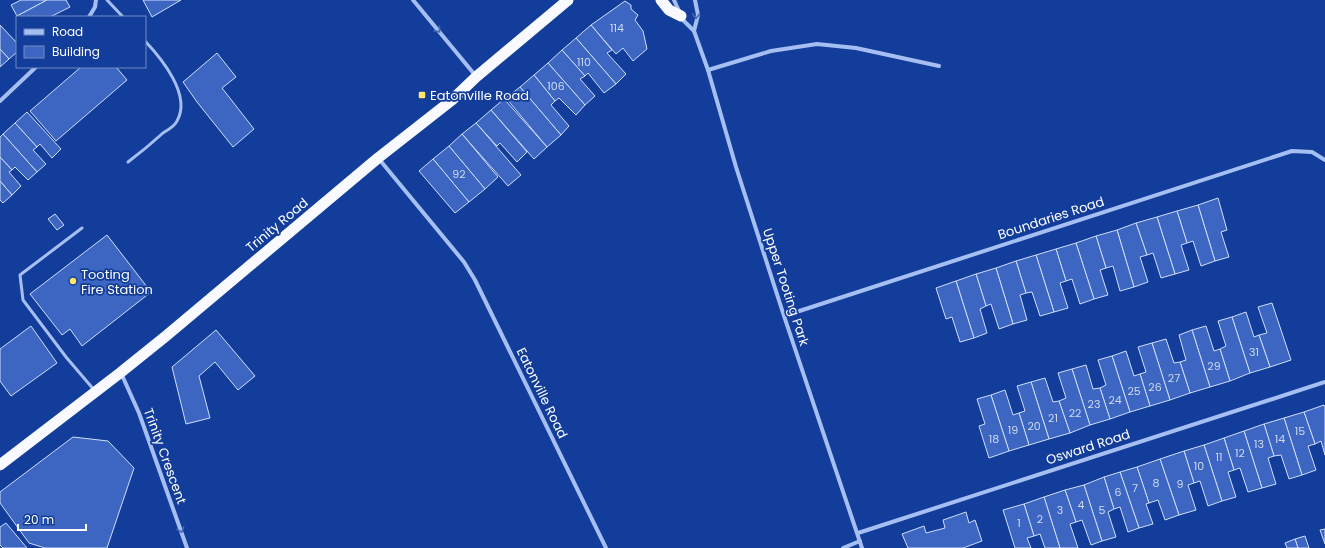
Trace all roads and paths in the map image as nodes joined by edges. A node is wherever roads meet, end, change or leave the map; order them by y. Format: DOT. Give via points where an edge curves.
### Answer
graph roads {
  1 [pos="96,0"];
  2 [pos="107,0"];
  3 [pos="414,0"];
  4 [pos="568,0"];
  5 [pos="661,0"];
  6 [pos="674,0"];
  7 [pos="695,0"];
  8 [pos="90,16"];
  9 [pos="122,16"];
  10 [pos="681,16"];
  11 [pos="694,31"];
  12 [pos="146,41"];
  13 [pos="939,66"];
  14 [pos="35,68"];
  15 [pos="708,70"];
  16 [pos="476,77"];
  17 [pos="0,101"];
  18 [pos="378,158"];
  19 [pos="1325,160"];
  20 [pos="128,162"];
  21 [pos="82,228"];
  22 [pos="784,316"];
  23 [pos="120,373"];
  24 [pos="1325,382"];
  25 [pos="96,392"];
  26 [pos="0,464"];
  27 [pos="858,533"];
  28 [pos="860,541"];
  29 [pos="187,548"];
  30 [pos="606,548"];
  31 [pos="843,548"];
  32 [pos="862,548"];
  1 -- 8 [label="street"];
  2 -- 9 [label="lane"];
  3 -- 16 [label="street, one-way"];
  4 -- 16 [label="highway, Trinity Road"];
  5 -- 10 [label="highway" via="670,10"];
  6 -- 10 [label="street, Upper Tooting Park"];
  7 -- 11 [label="street, Upper Tooting Park, one-way" via="698,15"];
  10 -- 11 [label="street, Upper Tooting Park"];
  11 -- 15 [label="street, Upper Tooting Park"];
  12 -- 20 [label="lane" via="158,54 176,82 181,109 177,122"];
  13 -- 15 [label="street" via="856,48 817,44 770,51"];
  14 -- 17 [label="street"];
  15 -- 22 [label="street, Upper Tooting Park"];
  16 -- 18 [label="highway, Trinity Road" via="452,100"];
  18 -- 23 [label="highway, Trinity Road"];
  18 -- 30 [label="street, Eatonville Road" via="476,280"];
  19 -- 22 [label="street, Boundaries Road" via="1312,152 1292,151"];
  21 -- 25 [label="lane" via="20,275 22,300"];
  22 -- 27 [label="street, Upper Tooting Park"];
  23 -- 25 [label="highway, Trinity Road"];
  23 -- 29 [label="street, Trinity Crescent, one-way" via="154,453"];
  24 -- 27 [label="street, Osward Road"];
  25 -- 26 [label="highway, Trinity Road"];
  27 -- 28 [label="street, Upper Tooting Park"];
  28 -- 31 [label="street"];
  28 -- 32 [label="street, Upper Tooting Park"];
}
